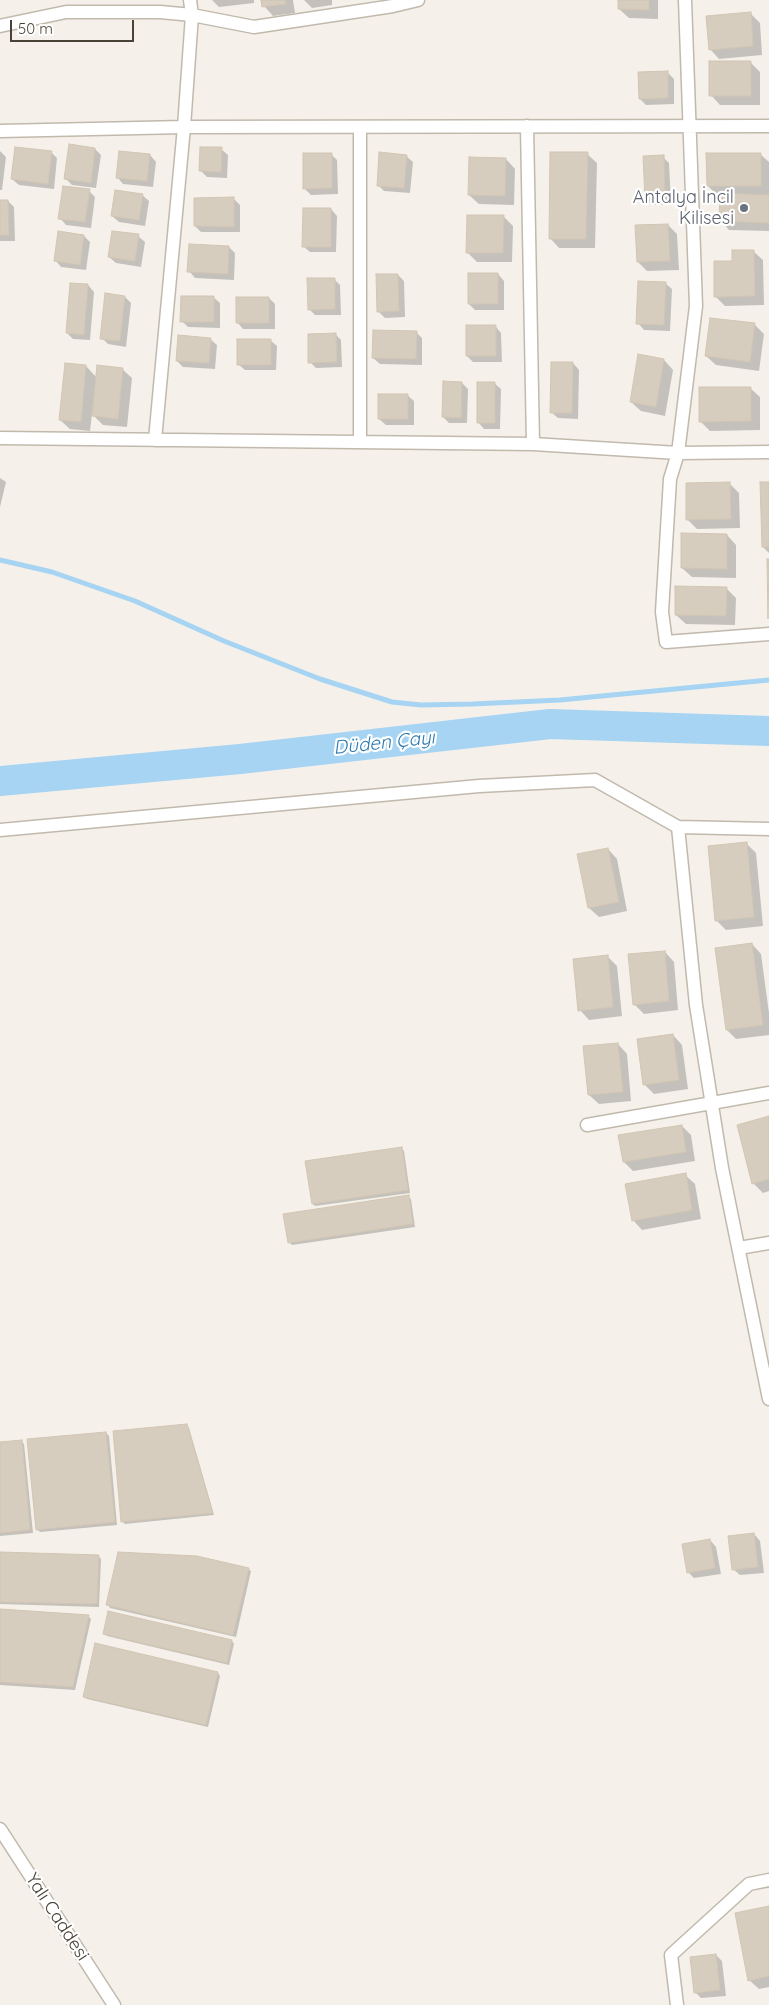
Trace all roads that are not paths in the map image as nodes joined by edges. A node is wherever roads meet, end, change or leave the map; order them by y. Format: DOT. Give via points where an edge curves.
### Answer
graph roads {
  1 [pos="190,0"];
  2 [pos="418,0"];
  3 [pos="685,0"];
  4 [pos="192,15"];
  5 [pos="0,26"];
  6 [pos="527,126"];
  7 [pos="689,126"];
  8 [pos="769,126"];
  9 [pos="184,127"];
  10 [pos="360,127"];
  11 [pos="0,131"];
  12 [pos="0,438"];
  13 [pos="154,440"];
  14 [pos="360,442"];
  15 [pos="533,444"];
  16 [pos="769,452"];
  17 [pos="678,453"];
  18 [pos="769,634"];
  19 [pos="678,827"];
  20 [pos="769,829"];
  21 [pos="0,830"];
  22 [pos="769,1093"];
  23 [pos="712,1104"];
  24 [pos="588,1126"];
  25 [pos="769,1243"];
  26 [pos="739,1248"];
  27 [pos="769,1398"];
  28 [pos="0,1829"];
  29 [pos="769,1880"];
  30 [pos="114,2005"];
  31 [pos="678,2005"];
  1 -- 4 [label="street"];
  2 -- 4 [label="street" via="254,27"];
  3 -- 7 [label="street"];
  4 -- 5 [label="street" via="66,12"];
  4 -- 9 [label="street"];
  6 -- 7 [label="street"];
  6 -- 10 [label="street"];
  6 -- 15 [label="street"];
  7 -- 8 [label="street"];
  7 -- 17 [label="street" via="696,306"];
  9 -- 10 [label="street"];
  9 -- 11 [label="street"];
  9 -- 13 [label="street"];
  10 -- 14 [label="street"];
  12 -- 13 [label="street"];
  13 -- 14 [label="street"];
  14 -- 15 [label="street"];
  15 -- 17 [label="street"];
  16 -- 17 [label="street"];
  17 -- 18 [label="street" via="670,479 662,612 666,642"];
  19 -- 20 [label="street"];
  19 -- 21 [label="street" via="595,780 479,786"];
  19 -- 23 [label="street" via="696,1006"];
  22 -- 23 [label="street"];
  23 -- 24 [label="street"];
  23 -- 26 [label="street"];
  25 -- 26 [label="street"];
  26 -- 27 [label="street"];
  28 -- 30 [label="street, Yalı Caddesi"];
  29 -- 31 [label="street" via="749,1884 672,1955"];
}
